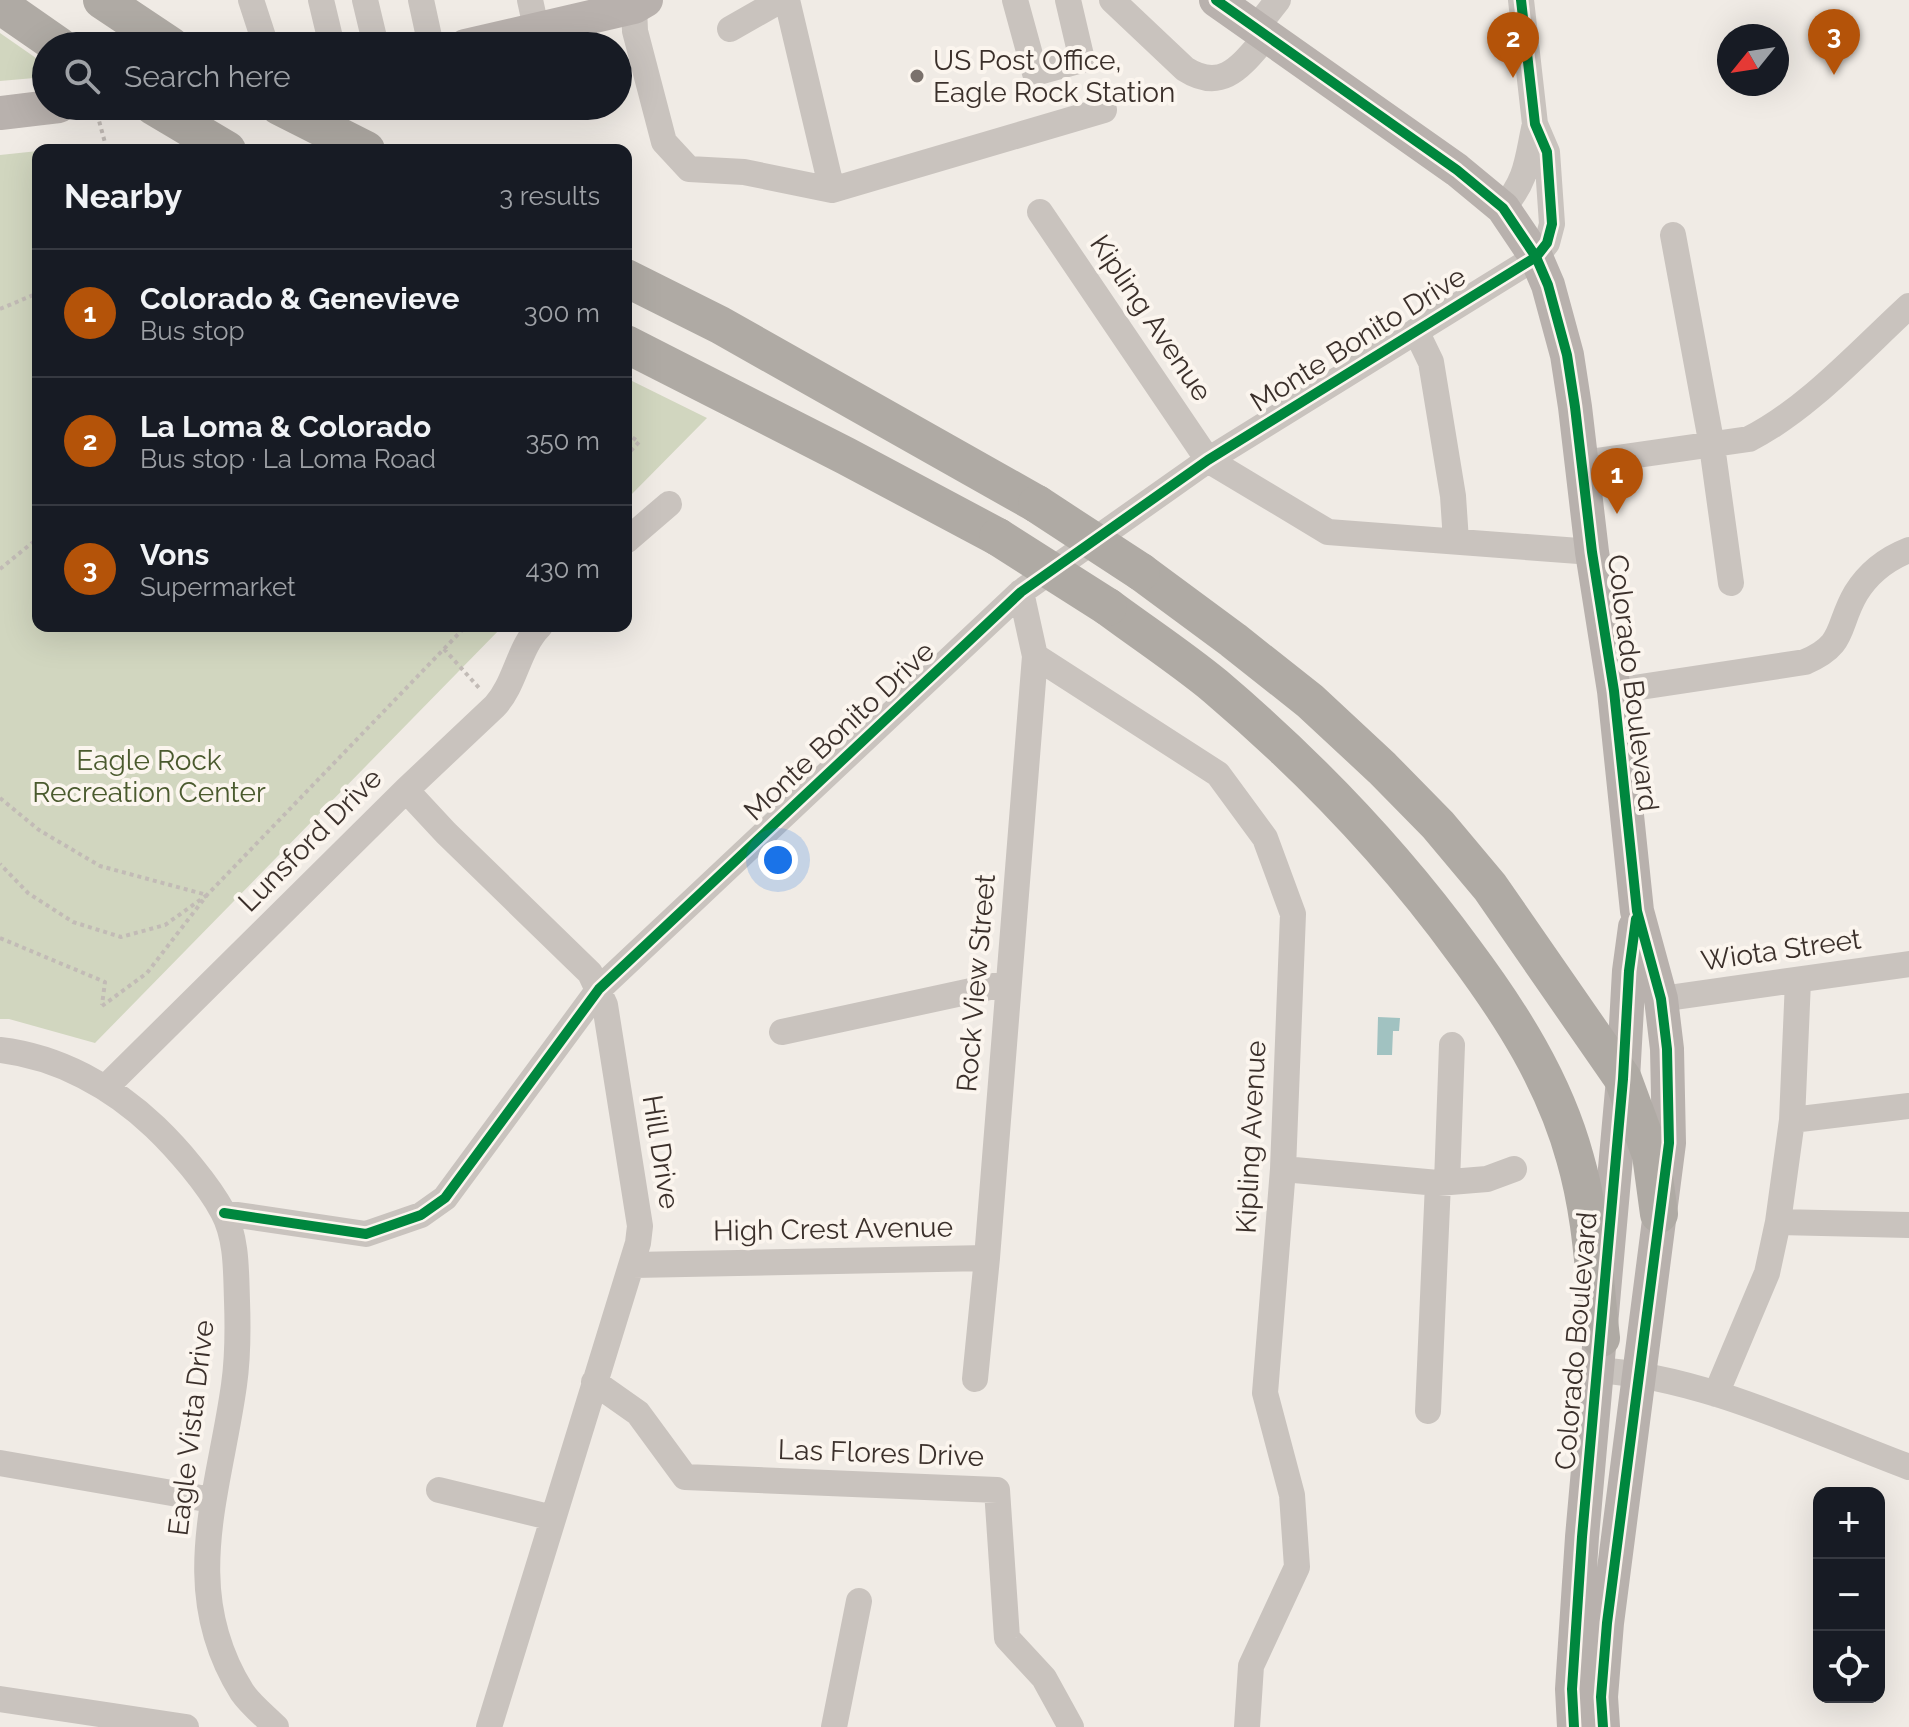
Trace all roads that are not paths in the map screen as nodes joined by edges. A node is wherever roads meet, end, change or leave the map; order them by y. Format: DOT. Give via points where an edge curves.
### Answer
graph roads {
  1 [pos="102,0"];
  2 [pos="251,0"];
  3 [pos="321,0"];
  4 [pos="365,0"];
  5 [pos="421,0"];
  6 [pos="784,0"];
  7 [pos="1015,0"];
  8 [pos="1068,0"];
  9 [pos="1112,0"];
  10 [pos="1216,0"];
  11 [pos="1278,0"];
  12 [pos="1521,0"];
  13 [pos="640,4"];
  14 [pos="0,5"];
  15 [pos="570,11"];
  16 [pos="536,25"];
  17 [pos="730,29"];
  18 [pos="39,32"];
  19 [pos="150,32"];
  20 [pos="261,32"];
  21 [pos="329,32"];
  22 [pos="373,32"];
  23 [pos="428,32"];
  24 [pos="512,32"];
  25 [pos="1261,32"];
  26 [pos="32,109"];
  27 [pos="1104,110"];
  28 [pos="0,113"];
  29 [pos="177,120"];
  30 [pos="306,120"];
  31 [pos="1535,124"];
  32 [pos="217,144"];
  33 [pos="353,144"];
  34 [pos="832,190"];
  35 [pos="1503,208"];
  36 [pos="1040,212"];
  37 [pos="1673,235"];
  38 [pos="1536,257"];
  39 [pos="632,281"];
  40 [pos="1909,306"];
  41 [pos="1416,331"];
  42 [pos="632,347"];
  43 [pos="1712,446"];
  44 [pos="1208,460"];
  45 [pos="1582,463"];
  46 [pos="669,504"];
  47 [pos="632,536"];
  48 [pos="1456,541"];
  49 [pos="1909,550"];
  50 [pos="1592,552"];
  51 [pos="1731,583"];
  52 [pos="1021,592"];
  53 [pos="534,632"];
  54 [pos="1035,656"];
  55 [pos="1614,691"];
  56 [pos="406,790"];
  57 [pos="1637,911"];
  58 [pos="1909,964"];
  59 [pos="1798,981"];
  60 [pos="1008,983"];
  61 [pos="599,989"];
  62 [pos="1661,999"];
  63 [pos="782,1032"];
  64 [pos="1452,1045"];
  65 [pos="0,1050"];
  66 [pos="1623,1079"];
  67 [pos="105,1088"];
  68 [pos="1909,1106"];
  69 [pos="1792,1120"];
  70 [pos="1283,1169"];
  71 [pos="1514,1169"];
  72 [pos="1442,1182"];
  73 [pos="224,1213"];
  74 [pos="1659,1214"];
  75 [pos="1778,1222"];
  76 [pos="1909,1225"];
  77 [pos="987,1258"];
  78 [pos="633,1265"];
  79 [pos="1599,1354"];
  80 [pos="1638,1373"];
  81 [pos="975,1379"];
  82 [pos="594,1382"];
  83 [pos="1716,1394"];
  84 [pos="1428,1411"];
  85 [pos="0,1463"];
  86 [pos="1909,1467"];
  87 [pos="439,1490"];
  88 [pos="212,1500"];
  89 [pos="553,1518"];
  90 [pos="859,1601"];
  91 [pos="0,1699"];
  92 [pos="186,1727"];
  93 [pos="276,1727"];
  94 [pos="489,1727"];
  95 [pos="834,1727"];
  96 [pos="1071,1727"];
  97 [pos="1247,1727"];
  98 [pos="1574,1727"];
  99 [pos="1603,1727"];
  1 -- 19 [label="highway"];
  2 -- 20 [label="street"];
  3 -- 21 [label="street"];
  4 -- 22 [label="street"];
  5 -- 23 [label="street"];
  6 -- 17 [label="street"];
  6 -- 34 [label="street"];
  7 -- 8 [label="street" via="1035,73 1082,60"];
  9 -- 25 [label="street" via="1199,78 1236,71"];
  10 -- 25 [label="main road, Colorado Boulevard"];
  11 -- 25 [label="street"];
  12 -- 31 [label="street"];
  13 -- 15 [label="main road"];
  13 -- 34 [label="street" via="635,31 664,142 689,169 744,172"];
  14 -- 18 [label="highway"];
  15 -- 16 [label="main road"];
  16 -- 24 [label="main road"];
  25 -- 35 [label="main road, Colorado Boulevard"];
  26 -- 28 [label="main road"];
  27 -- 34 [label="street"];
  29 -- 32 [label="highway"];
  30 -- 33 [label="highway"];
  31 -- 35 [label="street" via="1525,175"];
  31 -- 38 [label="street" via="1547,152 1552,224"];
  35 -- 38 [label="main road, Colorado Boulevard"];
  36 -- 44 [label="street, Kipling Avenue"];
  37 -- 43 [label="street"];
  38 -- 41 [label="street, Monte Bonito Drive"];
  38 -- 45 [label="main road, Colorado Boulevard" via="1567,355"];
  39 -- 66 [label="highway, bridge" via="1037,504 1141,572 1310,701 1438,825 1490,887"];
  40 -- 43 [label="street" via="1774,426 1749,439"];
  41 -- 44 [label="street, Monte Bonito Drive"];
  41 -- 48 [label="street" via="1431,362"];
  42 -- 79 [label="highway, bridge" via="998,537 1108,607 1214,685 1350,811 1438,915 1532,1052 1575,1156 1585,1198"];
  43 -- 45 [label="street"];
  43 -- 51 [label="street"];
  44 -- 48 [label="street" via="1328,532"];
  44 -- 52 [label="street, Monte Bonito Drive"];
  45 -- 50 [label="main road, Colorado Boulevard"];
  46 -- 47 [label="street"];
  48 -- 50 [label="street"];
  49 -- 55 [label="street" via="1871,572 1855,594 1837,641 1824,654 1805,662"];
  50 -- 55 [label="main road, Colorado Boulevard"];
  52 -- 54 [label="street, Rock View Street"];
  52 -- 61 [label="street, Monte Bonito Drive"];
  53 -- 56 [label="street, Lunsford Drive" via="503,697"];
  54 -- 60 [label="street, Rock View Street"];
  54 -- 70 [label="street, Kipling Avenue" via="1218,774 1265,838 1293,914"];
  55 -- 57 [label="main road, Colorado Boulevard"];
  56 -- 61 [label="street, Hill Drive" via="590,973"];
  56 -- 67 [label="street, Lunsford Drive"];
  57 -- 62 [label="main road, Colorado Boulevard"];
  57 -- 66 [label="main road, Colorado Boulevard"];
  58 -- 59 [label="street, Wiota Street"];
  59 -- 62 [label="street, Wiota Street"];
  59 -- 69 [label="street"];
  60 -- 63 [label="street"];
  60 -- 77 [label="street, Rock View Street"];
  61 -- 73 [label="street, Monte Bonito Drive" via="445,1198 421,1215 366,1234"];
  61 -- 78 [label="street, Hill Drive" via="640,1226"];
  62 -- 74 [label="main road, Colorado Boulevard" via="1669,1143"];
  64 -- 72 [label="street"];
  65 -- 67 [label="street, Eagle Vista Drive" via="70,1069"];
  66 -- 74 [label="highway" via="1651,1155"];
  66 -- 79 [label="main road, Colorado Boulevard"];
  67 -- 73 [label="street, Eagle Vista Drive" via="127,1100 175,1146"];
  68 -- 69 [label="street"];
  69 -- 75 [label="street"];
  70 -- 72 [label="street"];
  70 -- 97 [label="street, Kipling Avenue" via="1265,1393 1292,1495 1297,1567 1251,1666"];
  71 -- 72 [label="street" via="1487,1179"];
  72 -- 84 [label="street"];
  73 -- 88 [label="street, Eagle Vista Drive" via="236,1256 238,1351"];
  74 -- 80 [label="main road, Colorado Boulevard"];
  75 -- 76 [label="street"];
  75 -- 83 [label="street" via="1767,1273"];
  77 -- 78 [label="street, High Crest Avenue"];
  77 -- 81 [label="street, Rock View Street"];
  78 -- 82 [label="street, Hill Drive"];
  79 -- 80 [label="street"];
  79 -- 98 [label="main road, Colorado Boulevard" via="1576,1628"];
  80 -- 83 [label="street"];
  80 -- 99 [label="main road, Colorado Boulevard" via="1607,1623"];
  82 -- 89 [label="street, Hill Drive"];
  82 -- 96 [label="street, Las Flores Drive" via="638,1413 685,1477 997,1490 1007,1638 1044,1678"];
  83 -- 86 [label="street"];
  85 -- 88 [label="street"];
  87 -- 89 [label="street"];
  88 -- 93 [label="street, Eagle Vista Drive" via="206,1584 212,1619 223,1655 244,1694"];
  89 -- 94 [label="street, Hill Drive"];
  90 -- 95 [label="street"];
  91 -- 92 [label="street"];
}
